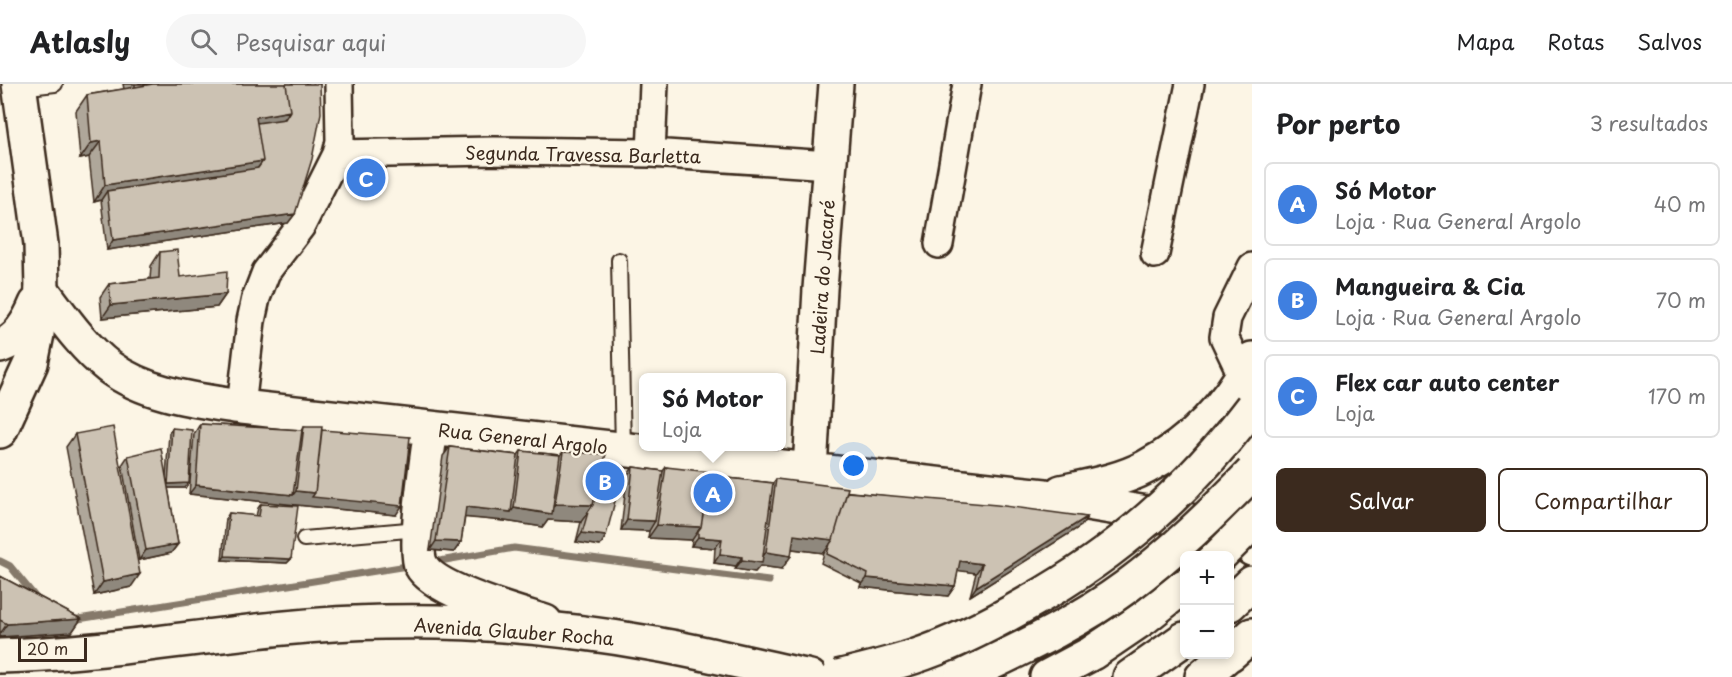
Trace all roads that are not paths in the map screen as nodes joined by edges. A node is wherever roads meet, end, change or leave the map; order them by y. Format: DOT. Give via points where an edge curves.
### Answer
graph roads {
  1 [pos="55,84"];
  2 [pos="339,84"];
  3 [pos="654,84"];
  4 [pos="836,84"];
  5 [pos="967,84"];
  6 [pos="1190,84"];
  7 [pos="20,86"];
  8 [pos="651,153"];
  9 [pos="337,154"];
  10 [pos="829,165"];
  11 [pos="939,244"];
  12 [pos="1155,254"];
  13 [pos="619,260"];
  14 [pos="1252,267"];
  15 [pos="42,290"];
  16 [pos="0,346"];
  17 [pos="1249,381"];
  18 [pos="241,407"];
  19 [pos="431,428"];
  20 [pos="1252,428"];
  21 [pos="0,430"];
  22 [pos="623,449"];
  23 [pos="639,451"];
  24 [pos="641,451"];
  25 [pos="810,470"];
  26 [pos="1252,473"];
  27 [pos="1045,496"];
  28 [pos="1252,523"];
  29 [pos="420,529"];
  30 [pos="304,539"];
  31 [pos="1252,549"];
  32 [pos="1223,551"];
  33 [pos="1252,582"];
  34 [pos="1180,590"];
  35 [pos="1234,599"];
  36 [pos="574,632"];
  37 [pos="1252,634"];
  38 [pos="1180,642"];
  39 [pos="1234,650"];
  40 [pos="0,656"];
  41 [pos="1223,659"];
  42 [pos="810,677"];
  43 [pos="838,677"];
  44 [pos="962,677"];
  45 [pos="1047,677"];
  46 [pos="1130,677"];
  47 [pos="1202,677"];
  1 -- 7 [label="lane"];
  2 -- 9 [label="street"];
  3 -- 8 [label="street"];
  4 -- 10 [label="main road, Ladeira do Jacaré"];
  5 -- 11 [label="street"];
  6 -- 12 [label="street"];
  7 -- 15 [label="main road" via="41,244"];
  8 -- 9 [label="street, Segunda Travessa Barletta"];
  8 -- 10 [label="street, Segunda Travessa Barletta"];
  9 -- 18 [label="street" via="301,226 266,272 251,321"];
  10 -- 25 [label="main road, Ladeira do Jacaré"];
  13 -- 22 [label="lane"];
  14 -- 17 [label="street" via="1227,318 1224,338"];
  15 -- 16 [label="main road" via="22,331"];
  15 -- 18 [label="main road, Rua General Argolo" via="93,352 128,378 170,394"];
  15 -- 21 [label="main road" via="31,363"];
  17 -- 20 [label="main road"];
  17 -- 27 [label="main road" via="1176,449 1144,468 1104,483"];
  17 -- 43 [label="main road, bridge" via="1208,462 1133,534 1092,564 966,636 914,657"];
  18 -- 19 [label="main road, Rua General Argolo"];
  19 -- 22 [label="main road, Rua General Argolo"];
  19 -- 29 [label="main road"];
  22 -- 23 [label="main road, Rua General Argolo"];
  24 -- 25 [label="main road, Rua General Argolo"];
  25 -- 27 [label="main road, Rua General Argolo"];
  26 -- 44 [label="main road, bridge" via="1176,548 1125,588 1072,622"];
  27 -- 31 [label="main road, Rua General Argolo" via="1183,519 1238,538"];
  28 -- 32 [label="main road, bridge"];
  29 -- 30 [label="lane"];
  29 -- 36 [label="main road" via="418,559 428,575 482,602"];
  33 -- 35 [label="main road"];
  34 -- 45 [label="main road" via="1092,653"];
  36 -- 40 [label="main road, Avenida Glauber Rocha" via="465,623 383,622"];
  36 -- 42 [label="main road, Avenida Glauber Rocha" via="655,644"];
  37 -- 39 [label="main road"];
  38 -- 46 [label="main road"];
  41 -- 47 [label="main road"];
}
